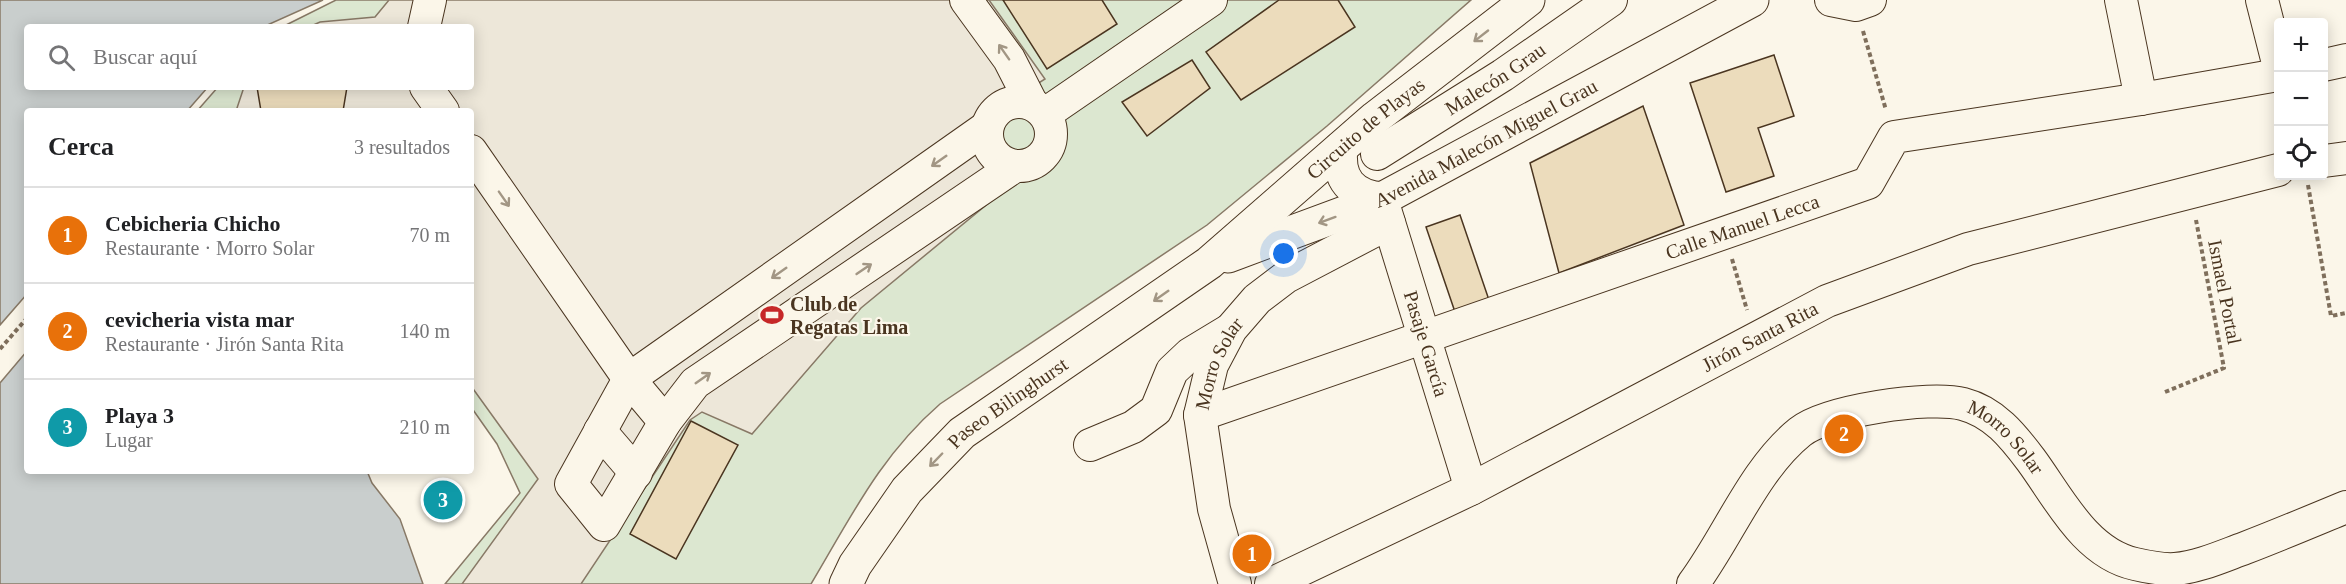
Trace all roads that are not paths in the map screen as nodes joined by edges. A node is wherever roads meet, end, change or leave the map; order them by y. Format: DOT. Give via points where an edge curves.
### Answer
graph roads {
  1 [pos="430,0"];
  2 [pos="966,0"];
  3 [pos="1211,0"];
  4 [pos="1528,0"];
  5 [pos="1611,0"];
  6 [pos="1752,0"];
  7 [pos="2121,0"];
  8 [pos="2262,0"];
  9 [pos="425,24"];
  10 [pos="2274,47"];
  11 [pos="2346,60"];
  12 [pos="2328,64"];
  13 [pos="2274,76"];
  14 [pos="428,90"];
  15 [pos="2141,99"];
  16 [pos="441,108"];
  17 [pos="1038,109"];
  18 [pos="987,128"];
  19 [pos="1341,148"];
  20 [pos="1377,154"];
  21 [pos="474,155"];
  22 [pos="2346,158"];
  23 [pos="2328,160"];
  24 [pos="1015,166"];
  25 [pos="2274,171"];
  26 [pos="1386,211"];
  27 [pos="1209,263"];
  28 [pos="1231,329"];
  29 [pos="1424,336"];
  30 [pos="629,379"];
  31 [pos="1200,415"];
  32 [pos="664,422"];
  33 [pos="600,431"];
  34 [pos="1090,445"];
  35 [pos="636,473"];
  36 [pos="1471,489"];
  37 [pos="2346,507"];
  38 [pos="846,584"];
  39 [pos="1235,584"];
  40 [pos="1271,584"];
  41 [pos="1693,584"];
  1 -- 9 [label="street"];
  17 -- 2 [label="street, one-way" via="1009,59"];
  3 -- 17 [label="street"];
  4 -- 19 [label="main road, Circuito de Playas, one-way"];
  5 -- 20 [label="street, Malecón Grau" via="1503,75"];
  6 -- 26 [label="main road, Avenida Malecón Miguel Grau"];
  7 -- 15 [label="street"];
  8 -- 10 [label="street"];
  11 -- 12 [label="street"];
  13 -- 15 [label="street"];
  14 -- 16 [label="street"];
  15 -- 29 [label="street, Calle Manuel Lecca" via="1894,137 1868,183"];
  17 -- 18 [label="street" via="1013,102 1004,105 990,118"];
  17 -- 24 [label="street" via="1050,124 1050,145 1036,161"];
  18 -- 24 [label="street" via="990,149 996,157"];
  18 -- 30 [label="street, one-way"];
  19 -- 26 [label="main road" via="1342,172 1348,183"];
  19 -- 27 [label="main road, Circuito de Playas"];
  21 -- 30 [label="street, one-way"];
  22 -- 23 [label="street"];
  32 -- 24 [label="street, one-way" via="695,383"];
  25 -- 36 [label="street, Jirón Santa Rita" via="1968,249 1827,301"];
  26 -- 27 [label="main road, Avenida Malecón Miguel Grau, one-way"];
  26 -- 28 [label="street, Morro Solar" via="1257,299"];
  26 -- 29 [label="street, Pasaje García"];
  27 -- 38 [label="main road, Paseo Bilinghurst, one-way" via="962,433 907,490"];
  28 -- 31 [label="street, Morro Solar" via="1212,365"];
  28 -- 34 [label="street" via="1190,354 1172,371 1156,410 1133,427"];
  29 -- 31 [label="street, Calle Manuel Lecca"];
  29 -- 36 [label="street, Pasaje García"];
  30 -- 32 [label="street"];
  30 -- 33 [label="street"];
  31 -- 39 [label="street, Morro Solar" via="1214,509"];
  32 -- 35 [label="street"];
  33 -- 35 [label="street"];
  33 -- 35 [label="street" via="571,484 604,525"];
  36 -- 40 [label="street, Jirón Santa Rita"];
  37 -- 41 [label="street, Morro Solar" via="2212,560 2176,568 2131,564 2095,543 2013,436 1991,416 1962,404 1939,402 1875,408 1828,418 1801,431 1766,471"];
}
